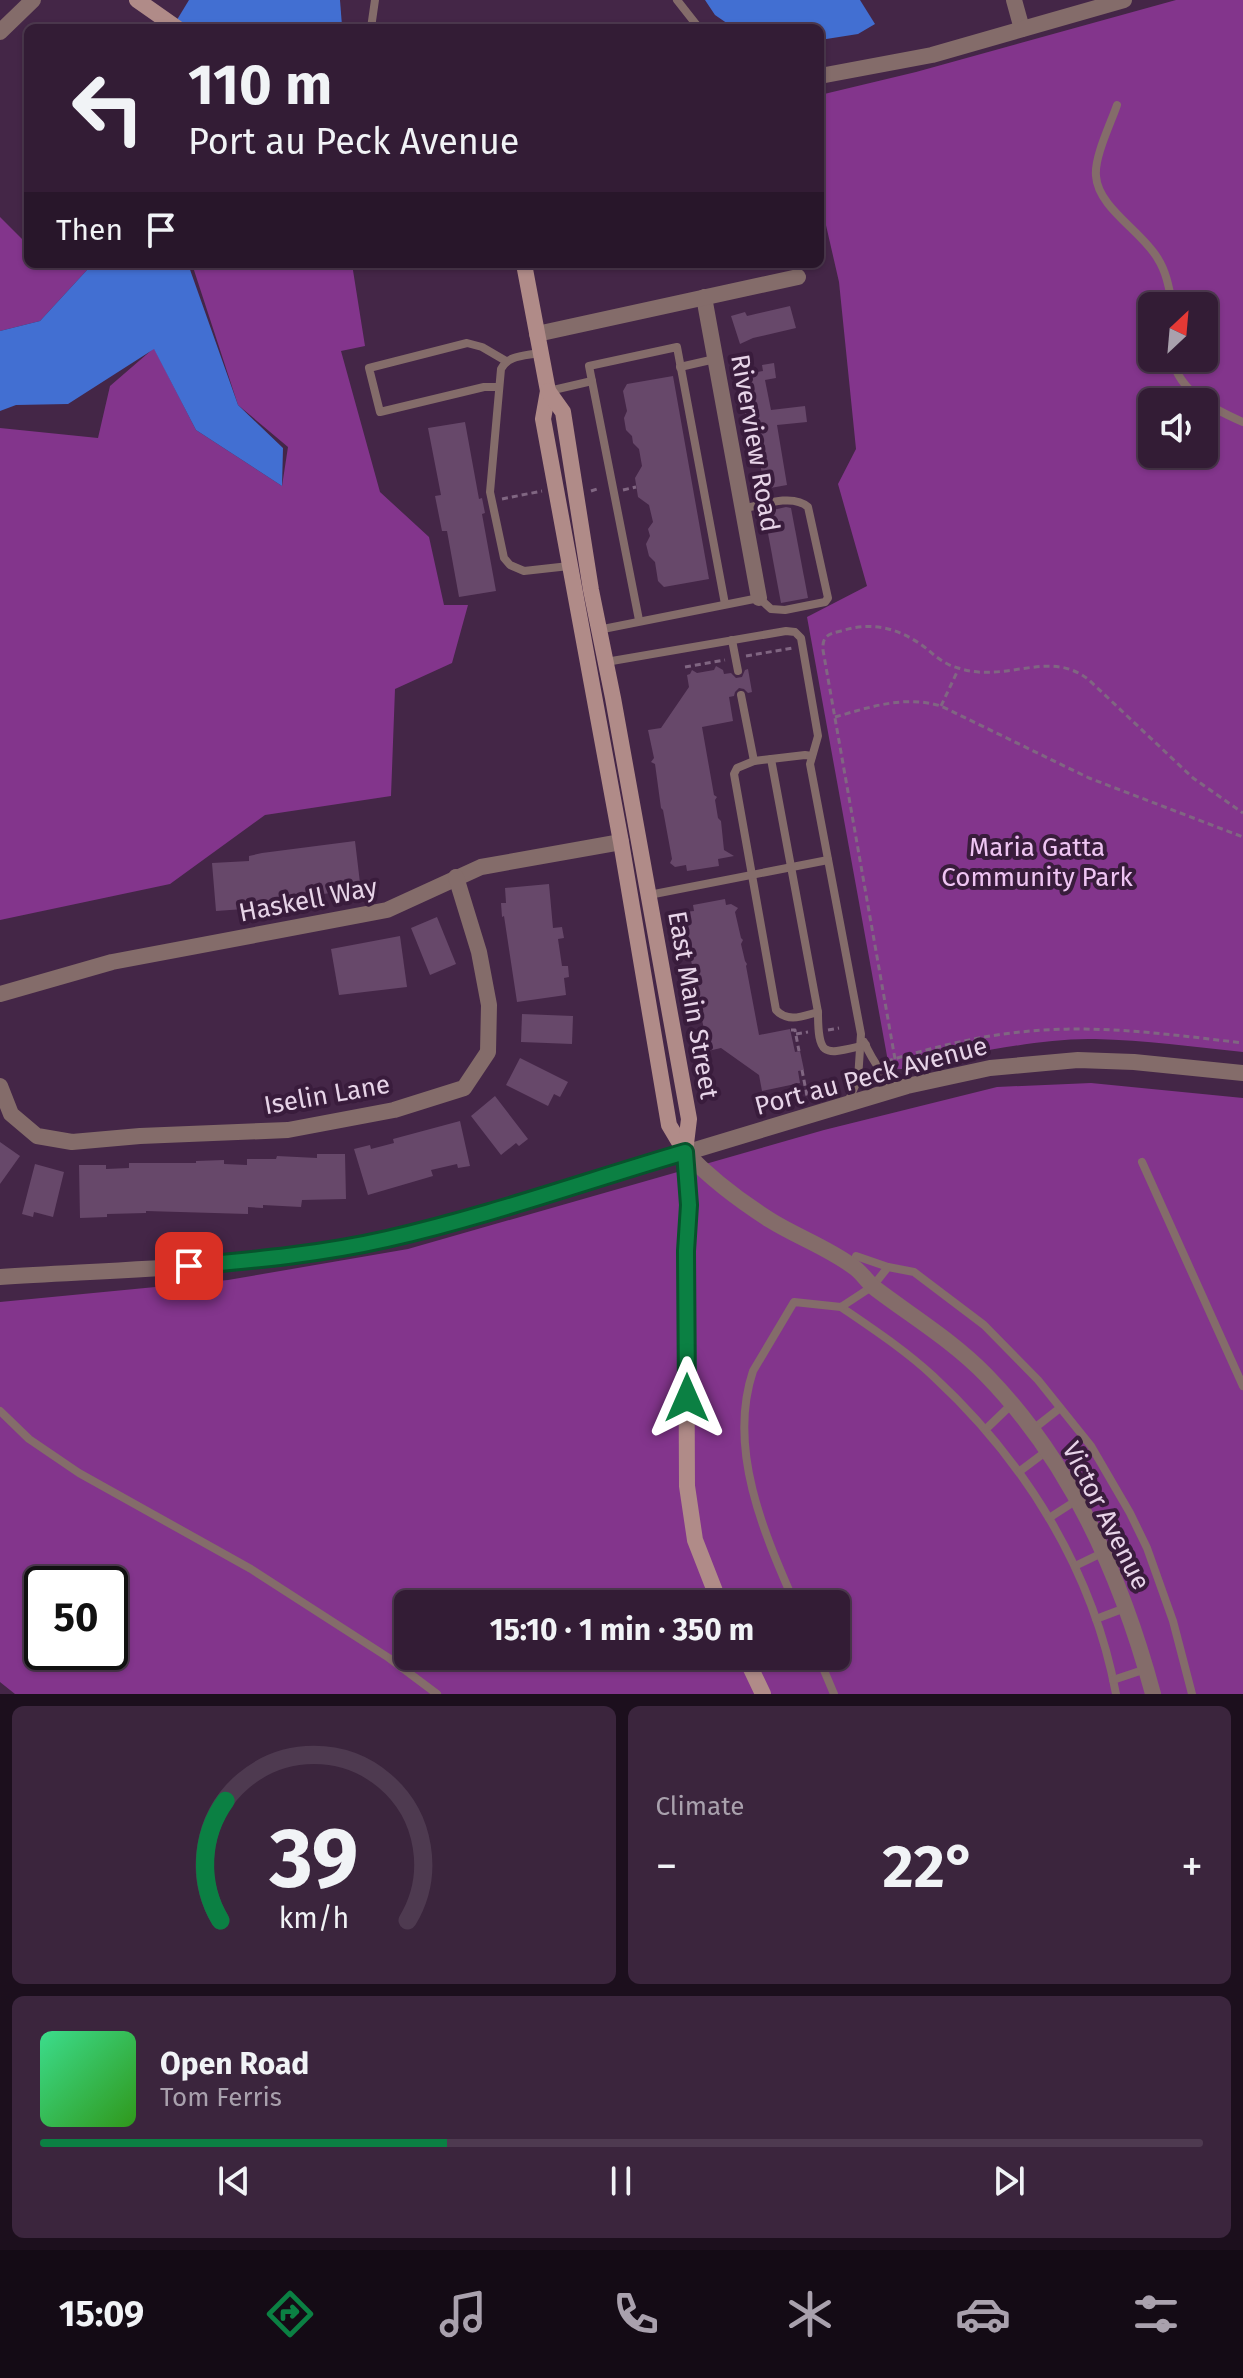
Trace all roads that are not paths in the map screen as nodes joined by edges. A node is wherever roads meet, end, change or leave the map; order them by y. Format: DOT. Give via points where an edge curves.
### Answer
graph roads {
  1 [pos="33,0"];
  2 [pos="137,0"];
  3 [pos="375,0"];
  4 [pos="677,0"];
  5 [pos="1014,0"];
  6 [pos="1124,0"];
  7 [pos="171,24"];
  8 [pos="372,24"];
  9 [pos="696,24"];
  10 [pos="1022,29"];
  11 [pos="0,32"];
  12 [pos="824,75"];
  13 [pos="1117,105"];
  14 [pos="525,268"];
  15 [pos="798,277"];
  16 [pos="1169,292"];
  17 [pos="704,297"];
  18 [pos="537,334"];
  19 [pos="539,353"];
  20 [pos="715,359"];
  21 [pos="506,361"];
  22 [pos="680,367"];
  23 [pos="1178,372"];
  24 [pos="592,381"];
  25 [pos="499,387"];
  26 [pos="548,391"];
  27 [pos="1243,422"];
  28 [pos="742,509"];
  29 [pos="570,566"];
  30 [pos="759,598"];
  31 [pos="725,604"];
  32 [pos="639,620"];
  33 [pos="600,630"];
  34 [pos="582,635"];
  35 [pos="732,640"];
  36 [pos="606,662"];
  37 [pos="738,671"];
  38 [pos="741,695"];
  39 [pos="812,756"];
  40 [pos="771,759"];
  41 [pos="754,761"];
  42 [pos="621,842"];
  43 [pos="828,860"];
  44 [pos="790,868"];
  45 [pos="752,876"];
  46 [pos="456,877"];
  47 [pos="649,895"];
  48 [pos="0,994"];
  49 [pos="818,1012"];
  50 [pos="863,1046"];
  51 [pos="841,1050"];
  52 [pos="859,1073"];
  53 [pos="1243,1073"];
  54 [pos="0,1086"];
  55 [pos="907,1086"];
  56 [pos="846,1104"];
  57 [pos="685,1152"];
  58 [pos="1142,1162"];
  59 [pos="771,1221"];
  60 [pos="856,1256"];
  61 [pos="888,1267"];
  62 [pos="0,1277"];
  63 [pos="873,1286"];
  64 [pos="841,1307"];
  65 [pos="1243,1386"];
  66 [pos="1012,1404"];
  67 [pos="1060,1408"];
  68 [pos="0,1411"];
  69 [pos="986,1429"];
  70 [pos="1032,1430"];
  71 [pos="1048,1450"];
  72 [pos="1020,1471"];
  73 [pos="1077,1500"];
  74 [pos="1049,1518"];
  75 [pos="1102,1553"];
  76 [pos="1075,1566"];
  77 [pos="714,1590"];
  78 [pos="789,1590"];
  79 [pos="1126,1608"];
  80 [pos="1096,1619"];
  81 [pos="1146,1669"];
  82 [pos="752,1670"];
  83 [pos="824,1670"];
  84 [pos="1113,1680"];
  85 [pos="437,1694"];
  86 [pos="763,1694"];
  87 [pos="834,1694"];
  88 [pos="1116,1694"];
  89 [pos="1153,1694"];
  90 [pos="1192,1694"];
  1 -- 11 [label="street"];
  2 -- 7 [label="main road"];
  3 -- 8 [label="lane"];
  4 -- 9 [label="lane"];
  5 -- 10 [label="street"];
  6 -- 10 [label="street"];
  10 -- 12 [label="street" via="903,62"];
  13 -- 16 [label="lane" via="1095,178 1111,206 1158,258"];
  14 -- 18 [label="main road, East Main Street"];
  15 -- 17 [label="street"];
  17 -- 18 [label="street"];
  17 -- 20 [label="street, Riverview Road"];
  18 -- 19 [label="main road, East Main Street"];
  19 -- 21 [label="lane"];
  19 -- 26 [label="main road, East Main Street"];
  20 -- 22 [label="lane"];
  20 -- 28 [label="street, Riverview Road"];
  21 -- 25 [label="lane"];
  21 -- 25 [label="lane" via="467,343 369,368 380,412"];
  22 -- 24 [label="lane" via="677,347 589,366"];
  22 -- 31 [label="lane"];
  23 -- 27 [label="lane" via="1191,392"];
  24 -- 26 [label="lane"];
  24 -- 32 [label="lane"];
  25 -- 29 [label="lane" via="490,492 504,558 524,571"];
  26 -- 29 [label="main road, East Main Street" via="543,419"];
  26 -- 33 [label="main road, East Main Street" via="563,412"];
  28 -- 30 [label="street, Riverview Road"];
  28 -- 30 [label="lane" via="793,500 808,507 828,598 785,610 771,609"];
  29 -- 34 [label="main road, East Main Street"];
  30 -- 31 [label="lane"];
  31 -- 32 [label="lane"];
  32 -- 33 [label="lane"];
  33 -- 34 [label="lane"];
  33 -- 36 [label="main road, East Main Street"];
  34 -- 42 [label="main road, East Main Street"];
  35 -- 36 [label="lane"];
  35 -- 37 [label="lane"];
  35 -- 39 [label="lane" via="790,630 801,638 818,736"];
  36 -- 47 [label="main road, East Main Street"];
  38 -- 41 [label="lane"];
  39 -- 40 [label="lane"];
  39 -- 43 [label="lane"];
  40 -- 41 [label="lane"];
  40 -- 44 [label="lane"];
  41 -- 45 [label="lane" via="734,774"];
  42 -- 46 [label="street, Haskell Way" via="481,867"];
  42 -- 57 [label="main road, East Main Street" via="669,1125"];
  43 -- 44 [label="lane"];
  43 -- 50 [label="lane"];
  44 -- 45 [label="lane"];
  44 -- 49 [label="lane"];
  45 -- 47 [label="lane"];
  45 -- 49 [label="lane" via="776,1010 789,1018"];
  46 -- 48 [label="street, Haskell Way" via="387,910 112,962"];
  46 -- 54 [label="street, Iselin Lane" via="489,1005 488,1052 464,1088 394,1110 288,1130 72,1142 37,1136 11,1114"];
  47 -- 57 [label="main road, East Main Street" via="689,1119"];
  49 -- 51 [label="lane" via="822,1048"];
  50 -- 51 [label="lane"];
  50 -- 52 [label="lane"];
  50 -- 55 [label="lane" via="884,1074"];
  51 -- 52 [label="lane" via="855,1054"];
  52 -- 56 [label="lane"];
  53 -- 55 [label="street, Port au Peck Avenue" via="1078,1060 990,1068"];
  55 -- 56 [label="street, Port au Peck Avenue"];
  56 -- 57 [label="street, Port au Peck Avenue"];
  57 -- 59 [label="street, Victor Avenue"];
  57 -- 62 [label="street, Port au Peck Avenue" via="446,1225 331,1250 189,1266"];
  57 -- 77 [label="main road" via="689,1513"];
  58 -- 65 [label="lane"];
  59 -- 60 [label="street, Victor Avenue" via="797,1224"];
  59 -- 63 [label="street, Victor Avenue" via="851,1265"];
  60 -- 61 [label="lane, Victor Avenue"];
  60 -- 63 [label="street, Victor Avenue"];
  61 -- 63 [label="lane"];
  61 -- 67 [label="lane, Victor Avenue" via="914,1272 984,1325"];
  63 -- 64 [label="lane"];
  63 -- 66 [label="street, Victor Avenue" via="950,1343"];
  64 -- 69 [label="lane" via="933,1375"];
  64 -- 78 [label="lane" via="794,1302 753,1371 745,1407 748,1472 762,1527"];
  66 -- 69 [label="lane"];
  66 -- 70 [label="street, Victor Avenue"];
  67 -- 70 [label="lane"];
  67 -- 90 [label="lane, Victor Avenue" via="1091,1446 1147,1548"];
  68 -- 85 [label="lane" via="29,1439 79,1473 251,1569"];
  69 -- 72 [label="lane"];
  70 -- 71 [label="street, Victor Avenue"];
  71 -- 72 [label="lane"];
  71 -- 73 [label="street, Victor Avenue"];
  72 -- 74 [label="lane"];
  73 -- 74 [label="lane"];
  73 -- 75 [label="street, Victor Avenue"];
  74 -- 76 [label="lane"];
  75 -- 76 [label="lane"];
  75 -- 79 [label="street, Victor Avenue"];
  76 -- 80 [label="lane"];
  79 -- 80 [label="lane"];
  79 -- 81 [label="street, Victor Avenue"];
  80 -- 84 [label="lane"];
  81 -- 84 [label="lane"];
  81 -- 89 [label="street, Victor Avenue"];
  82 -- 86 [label="main road"];
  83 -- 87 [label="lane"];
  84 -- 88 [label="lane"];
}
